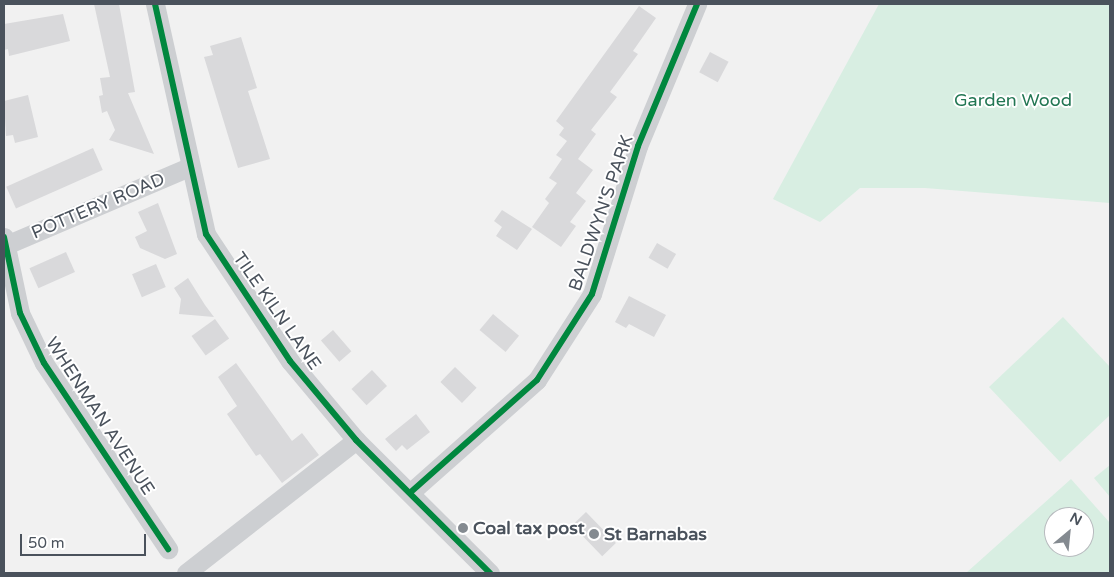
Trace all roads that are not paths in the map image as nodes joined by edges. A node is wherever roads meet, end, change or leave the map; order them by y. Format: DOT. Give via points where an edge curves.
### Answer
graph roads {
  1 [pos="154,4"];
  2 [pos="697,4"];
  3 [pos="189,167"];
  4 [pos="5,241"];
  5 [pos="356,440"];
  6 [pos="412,492"];
  7 [pos="168,549"];
  8 [pos="186,573"];
  9 [pos="490,573"];
  1 -- 3 [label="street, TILE KILN LANE"];
  2 -- 6 [label="street, BALDWYN'S PARK" via="638,146 592,294 537,380"];
  3 -- 4 [label="street, POTTERY ROAD"];
  3 -- 5 [label="street, TILE KILN LANE" via="206,234 234,280 290,361"];
  4 -- 7 [label="street, WHENMAN AVENUE" via="20,313 44,363"];
  5 -- 6 [label="street, TILE KILN LANE"];
  5 -- 8 [label="street"];
  6 -- 9 [label="street, TILE KILN LANE"];
}
